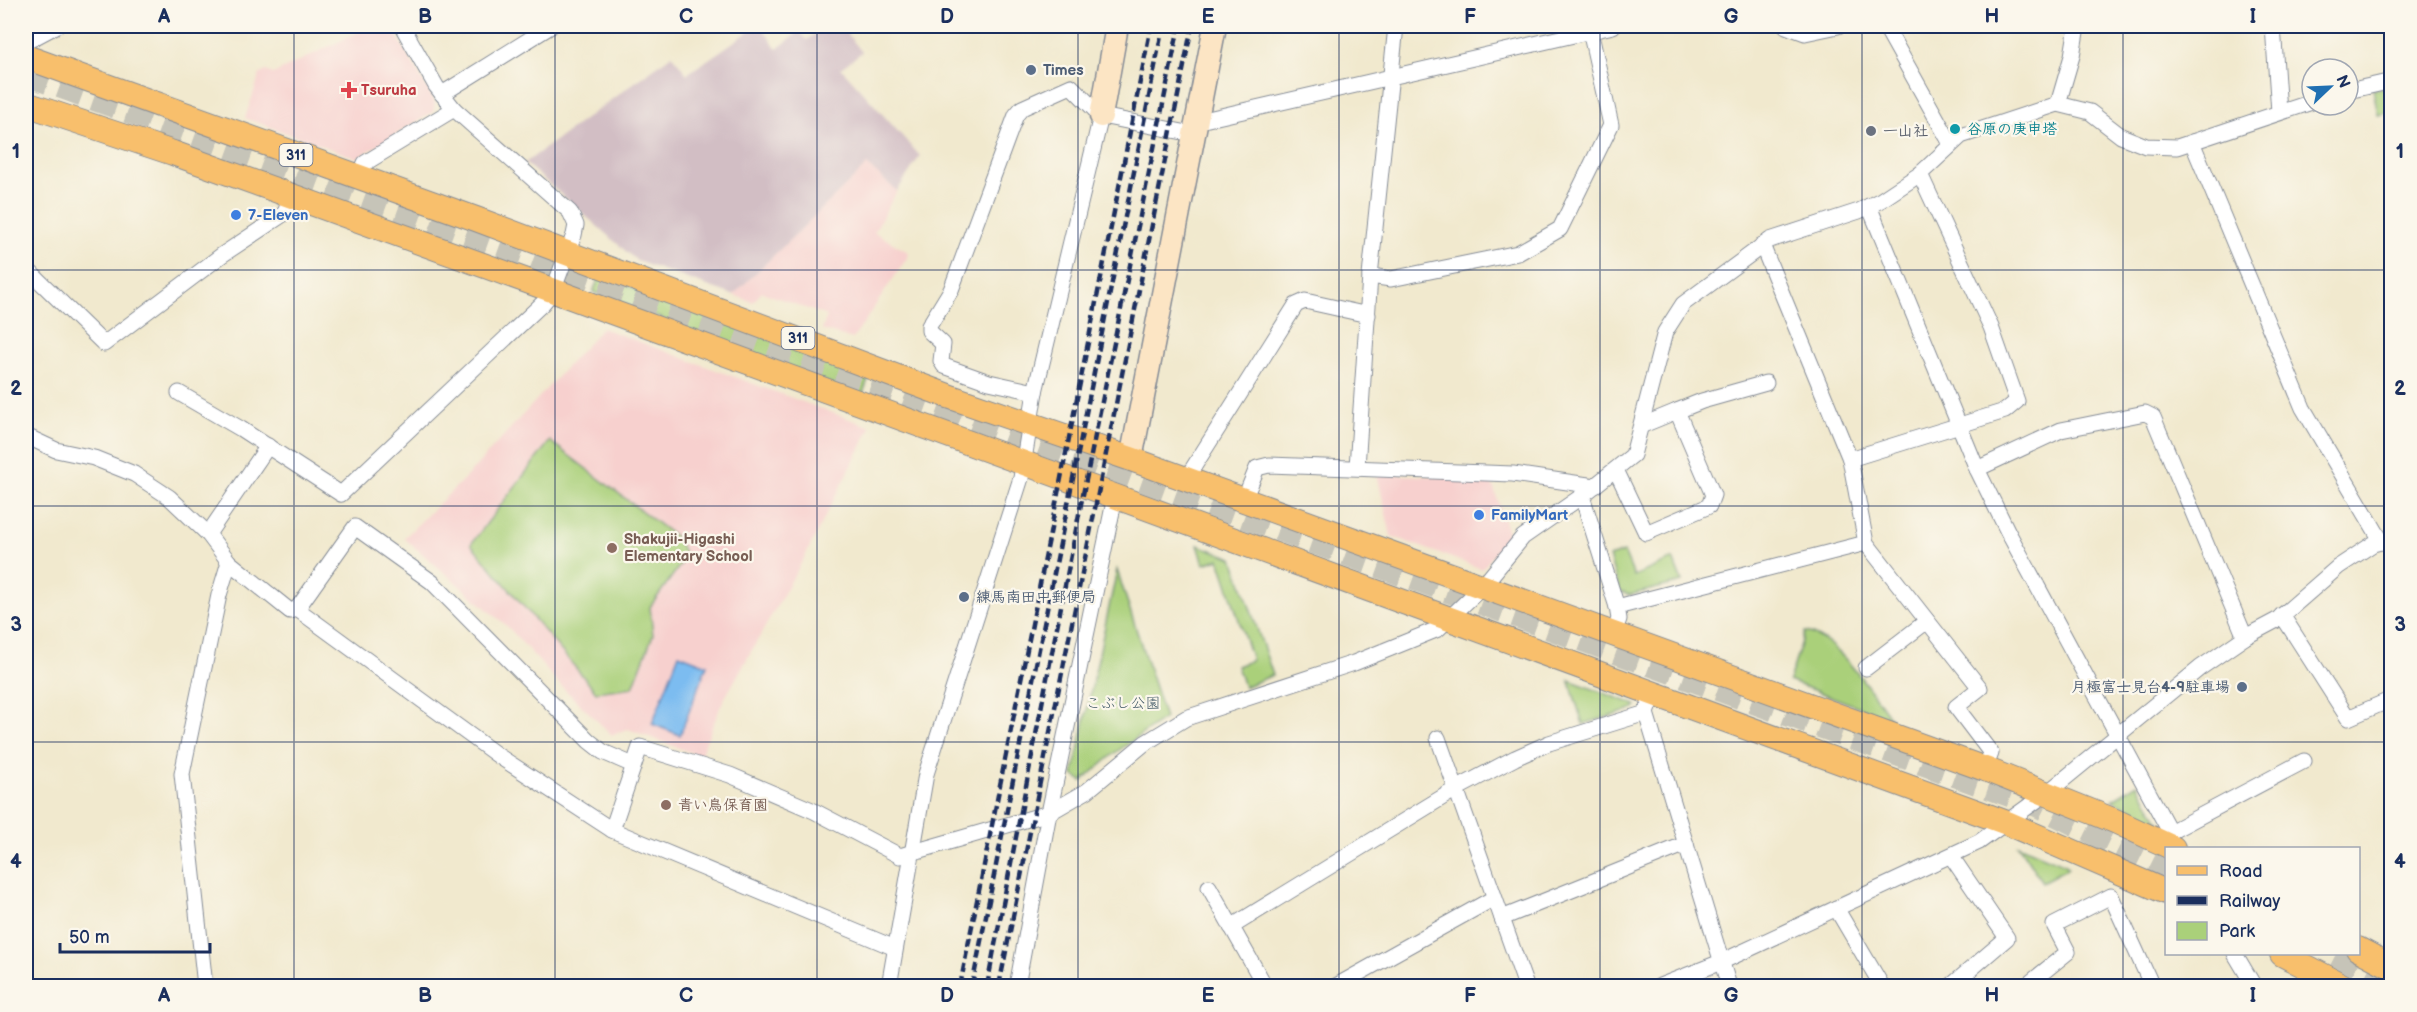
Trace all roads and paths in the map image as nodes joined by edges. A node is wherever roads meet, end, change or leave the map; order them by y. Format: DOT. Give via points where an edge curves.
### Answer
graph roads {
  1 [pos="56,26"];
  2 [pos="402,26"];
  3 [pos="551,26"];
  4 [pos="1116,26"];
  5 [pos="1215,26"];
  6 [pos="1396,26"];
  7 [pos="1613,26"];
  8 [pos="1786,26"];
  9 [pos="1838,26"];
  10 [pos="1885,26"];
  11 [pos="2077,26"];
  12 [pos="2273,26"];
  13 [pos="1590,28"];
  14 [pos="26,42"];
  15 [pos="26,57"];
  16 [pos="1391,75"];
  17 [pos="2391,78"];
  18 [pos="2360,87"];
  19 [pos="442,94"];
  20 [pos="26,104"];
  21 [pos="2058,104"];
  22 [pos="2300,106"];
  23 [pos="454,108"];
  24 [pos="2279,112"];
  25 [pos="1101,116"];
  26 [pos="1194,128"];
  27 [pos="2192,142"];
  28 [pos="1951,144"];
  29 [pos="1920,174"];
  30 [pos="359,178"];
  31 [pos="291,196"];
  32 [pos="1869,206"];
  33 [pos="1762,245"];
  34 [pos="566,253"];
  35 [pos="26,268"];
  36 [pos="1370,276"];
  37 [pos="553,291"];
  38 [pos="1368,315"];
  39 [pos="1766,383"];
  40 [pos="1035,392"];
  41 [pos="179,393"];
  42 [pos="1677,411"];
  43 [pos="1030,424"];
  44 [pos="1642,425"];
  45 [pos="1959,425"];
  46 [pos="26,436"];
  47 [pos="268,446"];
  48 [pos="1131,459"];
  49 [pos="1850,459"];
  50 [pos="1023,464"];
  51 [pos="1357,467"];
  52 [pos="1977,469"];
  53 [pos="1616,470"];
  54 [pos="1186,479"];
  55 [pos="1594,486"];
  56 [pos="1582,496"];
  57 [pos="1115,497"];
  58 [pos="1244,500"];
  59 [pos="208,534"];
  60 [pos="2387,540"];
  61 [pos="1866,543"];
  62 [pos="229,562"];
  63 [pos="1482,587"];
  64 [pos="1617,607"];
  65 [pos="297,609"];
  66 [pos="2282,615"];
  67 [pos="1449,620"];
  68 [pos="1927,621"];
  69 [pos="1613,635"];
  70 [pos="2245,637"];
  71 [pos="1866,668"];
  72 [pos="2391,699"];
  73 [pos="1650,703"];
  74 [pos="2116,736"];
  75 [pos="1438,738"];
  76 [pos="2304,761"];
  77 [pos="633,765"];
  78 [pos="1985,770"];
  79 [pos="1456,789"];
  80 [pos="2047,793"];
  81 [pos="1049,813"];
  82 [pos="2007,823"];
  83 [pos="612,830"];
  84 [pos="2169,842"];
  85 [pos="1686,844"];
  86 [pos="912,854"];
  87 [pos="1951,856"];
  88 [pos="1209,887"];
  89 [pos="2165,892"];
  90 [pos="1494,898"];
  91 [pos="1836,909"];
  92 [pos="1502,918"];
  93 [pos="1231,927"];
  94 [pos="895,948"];
  95 [pos="2360,950"];
  96 [pos="2236,955"];
  97 [pos="2284,955"];
  98 [pos="1721,962"];
  99 [pos="2391,967"];
  100 [pos="205,987"];
  101 [pos="890,987"];
  102 [pos="1017,987"];
  103 [pos="1265,987"];
  104 [pos="1336,987"];
  105 [pos="1526,987"];
  106 [pos="1660,987"];
  107 [pos="1729,987"];
  108 [pos="1881,987"];
  109 [pos="1951,987"];
  110 [pos="2026,987"];
  111 [pos="2152,987"];
  112 [pos="2254,987"];
  113 [pos="2343,987"];
  1 -- 14 [label="street"];
  2 -- 19 [label="street"];
  3 -- 19 [label="street"];
  4 -- 25 [label="street"];
  5 -- 26 [label="street"];
  6 -- 16 [label="street"];
  7 -- 13 [label="street"];
  8 -- 9 [label="street" via="1805,33"];
  10 -- 28 [label="street"];
  11 -- 21 [label="street"];
  12 -- 24 [label="street"];
  13 -- 16 [label="street"];
  13 -- 36 [label="street" via="1611,125 1560,229 1518,253 1391,279"];
  15 -- 30 [label="main road, 311"];
  16 -- 26 [label="street"];
  16 -- 36 [label="street"];
  17 -- 18 [label="street"];
  19 -- 23 [label="street"];
  20 -- 31 [label="main road"];
  21 -- 27 [label="street" via="2090,112 2121,136 2146,146 2177,147"];
  21 -- 28 [label="street" via="1961,136"];
  22 -- 24 [label="street"];
  23 -- 30 [label="street" via="365,163"];
  23 -- 34 [label="street" via="570,212 576,225"];
  24 -- 27 [label="street"];
  25 -- 26 [label="street"];
  25 -- 40 [label="street"];
  25 -- 40 [label="street" via="1071,86 1018,111 951,290 929,326 931,334 943,344 944,366 989,382"];
  26 -- 48 [label="street"];
  27 -- 60 [label="street" via="2303,408"];
  28 -- 29 [label="street"];
  29 -- 32 [label="street"];
  29 -- 45 [label="street" via="1991,327 2017,401 2005,411"];
  30 -- 34 [label="main road, 311"];
  31 -- 35 [label="street" via="285,213 104,344"];
  31 -- 37 [label="main road"];
  32 -- 33 [label="street"];
  32 -- 45 [label="street"];
  33 -- 44 [label="street" via="1678,311 1665,332"];
  33 -- 49 [label="street"];
  34 -- 37 [label="street"];
  34 -- 43 [label="main road, 311"];
  36 -- 38 [label="street"];
  37 -- 47 [label="street" via="341,494"];
  37 -- 50 [label="main road"];
  38 -- 51 [label="street"];
  38 -- 54 [label="street" via="1305,301 1296,305"];
  39 -- 42 [label="street"];
  40 -- 43 [label="street"];
  41 -- 47 [label="street"];
  42 -- 44 [label="street"];
  42 -- 53 [label="street" via="1713,495 1709,506 1646,533"];
  43 -- 48 [label="main road, 311"];
  43 -- 50 [label="street"];
  44 -- 53 [label="street" via="1633,455"];
  45 -- 49 [label="street"];
  45 -- 52 [label="street"];
  46 -- 59 [label="street" via="56,450 94,458 134,474 169,497"];
  47 -- 59 [label="street"];
  48 -- 54 [label="main road"];
  49 -- 61 [label="street"];
  50 -- 57 [label="main road"];
  50 -- 86 [label="street" via="926,774"];
  51 -- 55 [label="street" via="1513,474"];
  51 -- 58 [label="street" via="1257,468"];
  52 -- 70 [label="street" via="2061,430 2145,413 2153,417"];
  52 -- 74 [label="street"];
  53 -- 55 [label="street"];
  54 -- 58 [label="main road"];
  55 -- 56 [label="street"];
  56 -- 63 [label="street" via="1522,537"];
  56 -- 64 [label="street"];
  57 -- 67 [label="main road"];
  57 -- 81 [label="street"];
  58 -- 63 [label="main road"];
  59 -- 62 [label="street"];
  60 -- 66 [label="street" via="2373,544 2338,567"];
  61 -- 64 [label="street"];
  61 -- 68 [label="street"];
  62 -- 65 [label="street" via="290,611"];
  62 -- 100 [label="street" via="182,774"];
  63 -- 67 [label="street"];
  63 -- 69 [label="main road"];
  64 -- 69 [label="street" via="1619,619"];
  65 -- 77 [label="street" via="355,526 432,582 589,741"];
  65 -- 83 [label="street" via="497,755"];
  66 -- 70 [label="street"];
  66 -- 72 [label="street" via="2348,718"];
  67 -- 73 [label="main road"];
  67 -- 81 [label="street" via="1404,644 1186,718 1145,743 1087,791"];
  68 -- 71 [label="street"];
  68 -- 78 [label="street" via="1980,688 1956,707 1991,753"];
  69 -- 78 [label="main road"];
  70 -- 74 [label="street"];
  73 -- 79 [label="street" via="1549,743"];
  73 -- 82 [label="main road"];
  73 -- 85 [label="street"];
  74 -- 80 [label="street"];
  74 -- 84 [label="street"];
  75 -- 79 [label="street"];
  76 -- 84 [label="street"];
  77 -- 83 [label="street"];
  77 -- 86 [label="street" via="640,747 730,775 814,811 900,856"];
  78 -- 80 [label="main road"];
  79 -- 90 [label="street"];
  79 -- 93 [label="street"];
  80 -- 82 [label="street"];
  80 -- 84 [label="main road"];
  81 -- 86 [label="street"];
  81 -- 102 [label="street"];
  82 -- 87 [label="street"];
  82 -- 89 [label="main road"];
  83 -- 94 [label="street"];
  85 -- 92 [label="street"];
  85 -- 98 [label="street"];
  86 -- 94 [label="street"];
  87 -- 91 [label="street"];
  87 -- 109 [label="street" via="2007,938"];
  88 -- 93 [label="street"];
  90 -- 92 [label="street"];
  90 -- 104 [label="street"];
  91 -- 98 [label="street"];
  91 -- 108 [label="street"];
  92 -- 105 [label="street"];
  93 -- 103 [label="street"];
  94 -- 101 [label="street"];
  95 -- 99 [label="main road"];
  96 -- 112 [label="street"];
  97 -- 113 [label="main road"];
  98 -- 106 [label="street"];
  98 -- 107 [label="street"];
  110 -- 111 [label="street" via="2068,952 2054,925 2111,896"];
}
